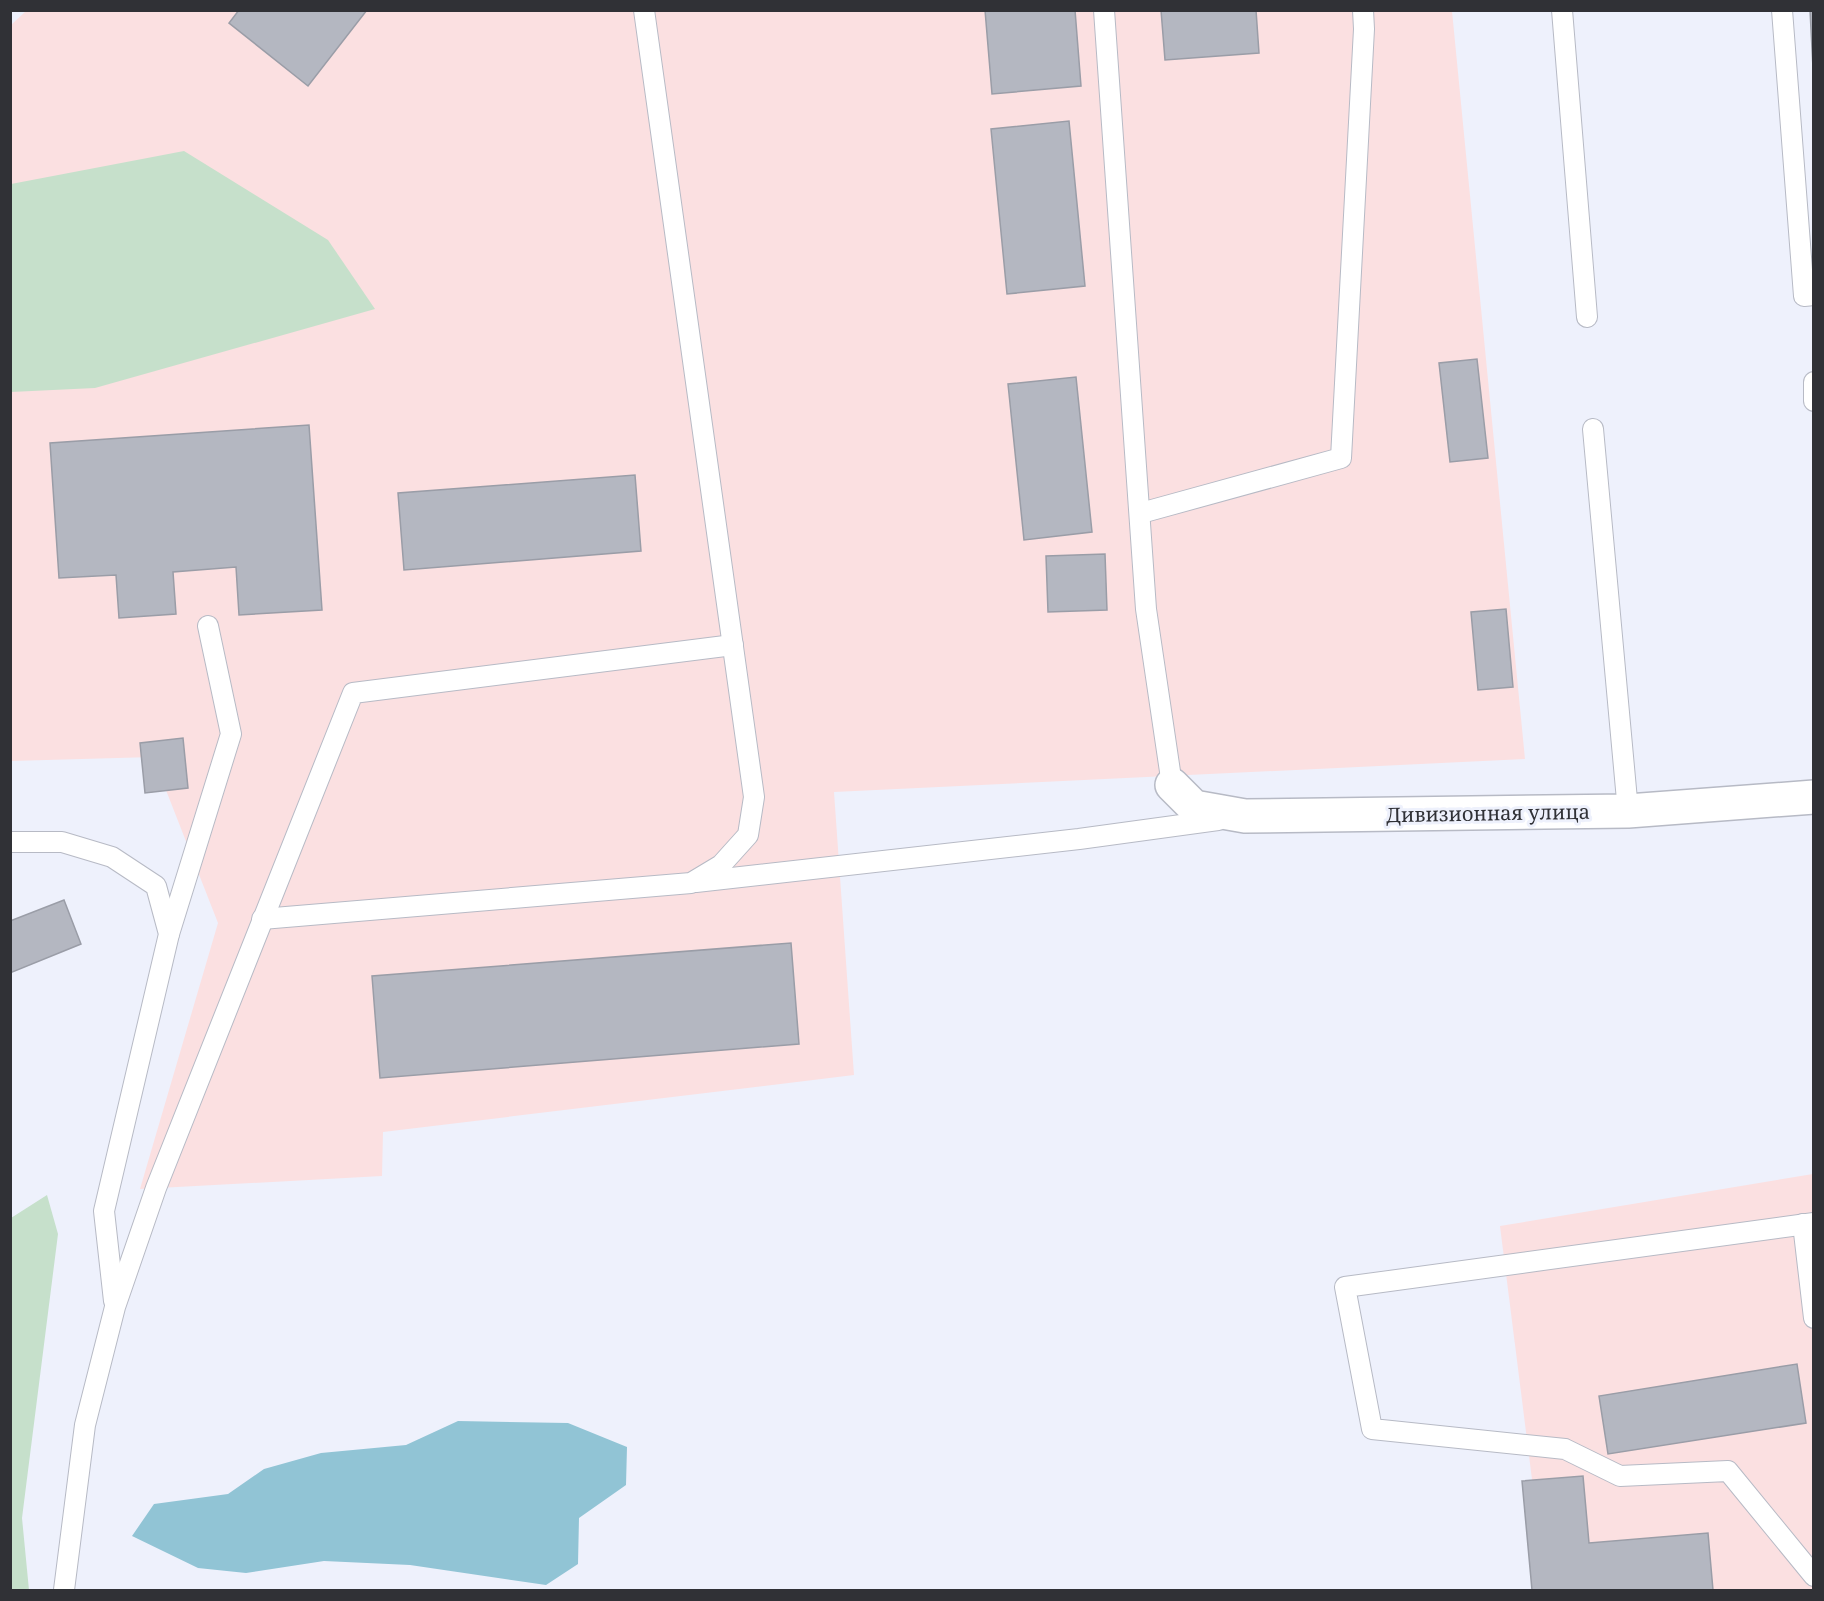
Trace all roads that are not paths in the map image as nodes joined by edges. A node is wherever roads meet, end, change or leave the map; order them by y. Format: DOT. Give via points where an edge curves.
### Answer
graph roads {
  1 [pos="644,10"];
  2 [pos="1104,10"];
  3 [pos="1363,10"];
  4 [pos="1563,10"];
  5 [pos="1782,10"];
  6 [pos="1814,295"];
  7 [pos="1587,316"];
  8 [pos="1814,382"];
  9 [pos="1814,401"];
  10 [pos="1593,429"];
  11 [pos="1141,513"];
  12 [pos="208,626"];
  13 [pos="733,645"];
  14 [pos="1172,785"];
  15 [pos="1814,797"];
  16 [pos="1628,811"];
  17 [pos="1245,816"];
  18 [pos="10,842"];
  19 [pos="691,883"];
  20 [pos="262,919"];
  21 [pos="170,934"];
  22 [pos="1808,1224"];
  23 [pos="115,1307"];
  24 [pos="1814,1318"];
  25 [pos="1814,1576"];
  26 [pos="64,1590"];
  1 -- 13 [label="lane"];
  2 -- 11 [label="lane"];
  3 -- 11 [label="lane" via="1341,458"];
  4 -- 7 [label="lane"];
  5 -- 6 [label="lane" via="1804,296"];
  8 -- 9 [label="lane"];
  10 -- 16 [label="lane"];
  11 -- 14 [label="lane" via="1146,609"];
  12 -- 21 [label="lane" via="231,734"];
  13 -- 19 [label="lane" via="754,797 748,835 721,865"];
  13 -- 20 [label="lane" via="353,693"];
  14 -- 17 [label="street, Дивизионная улица" via="1194,807"];
  15 -- 16 [label="street, Дивизионная улица"];
  16 -- 17 [label="street, Дивизионная улица"];
  17 -- 19 [label="lane"];
  18 -- 21 [label="lane" via="62,842 112,857 156,886"];
  19 -- 20 [label="lane"];
  20 -- 23 [label="lane" via="156,1188"];
  21 -- 23 [label="lane" via="104,1211"];
  22 -- 24 [label="lane"];
  22 -- 25 [label="lane" via="1345,1287 1372,1429 1565,1449 1620,1476 1728,1471"];
  23 -- 26 [label="lane" via="85,1425"];
}
